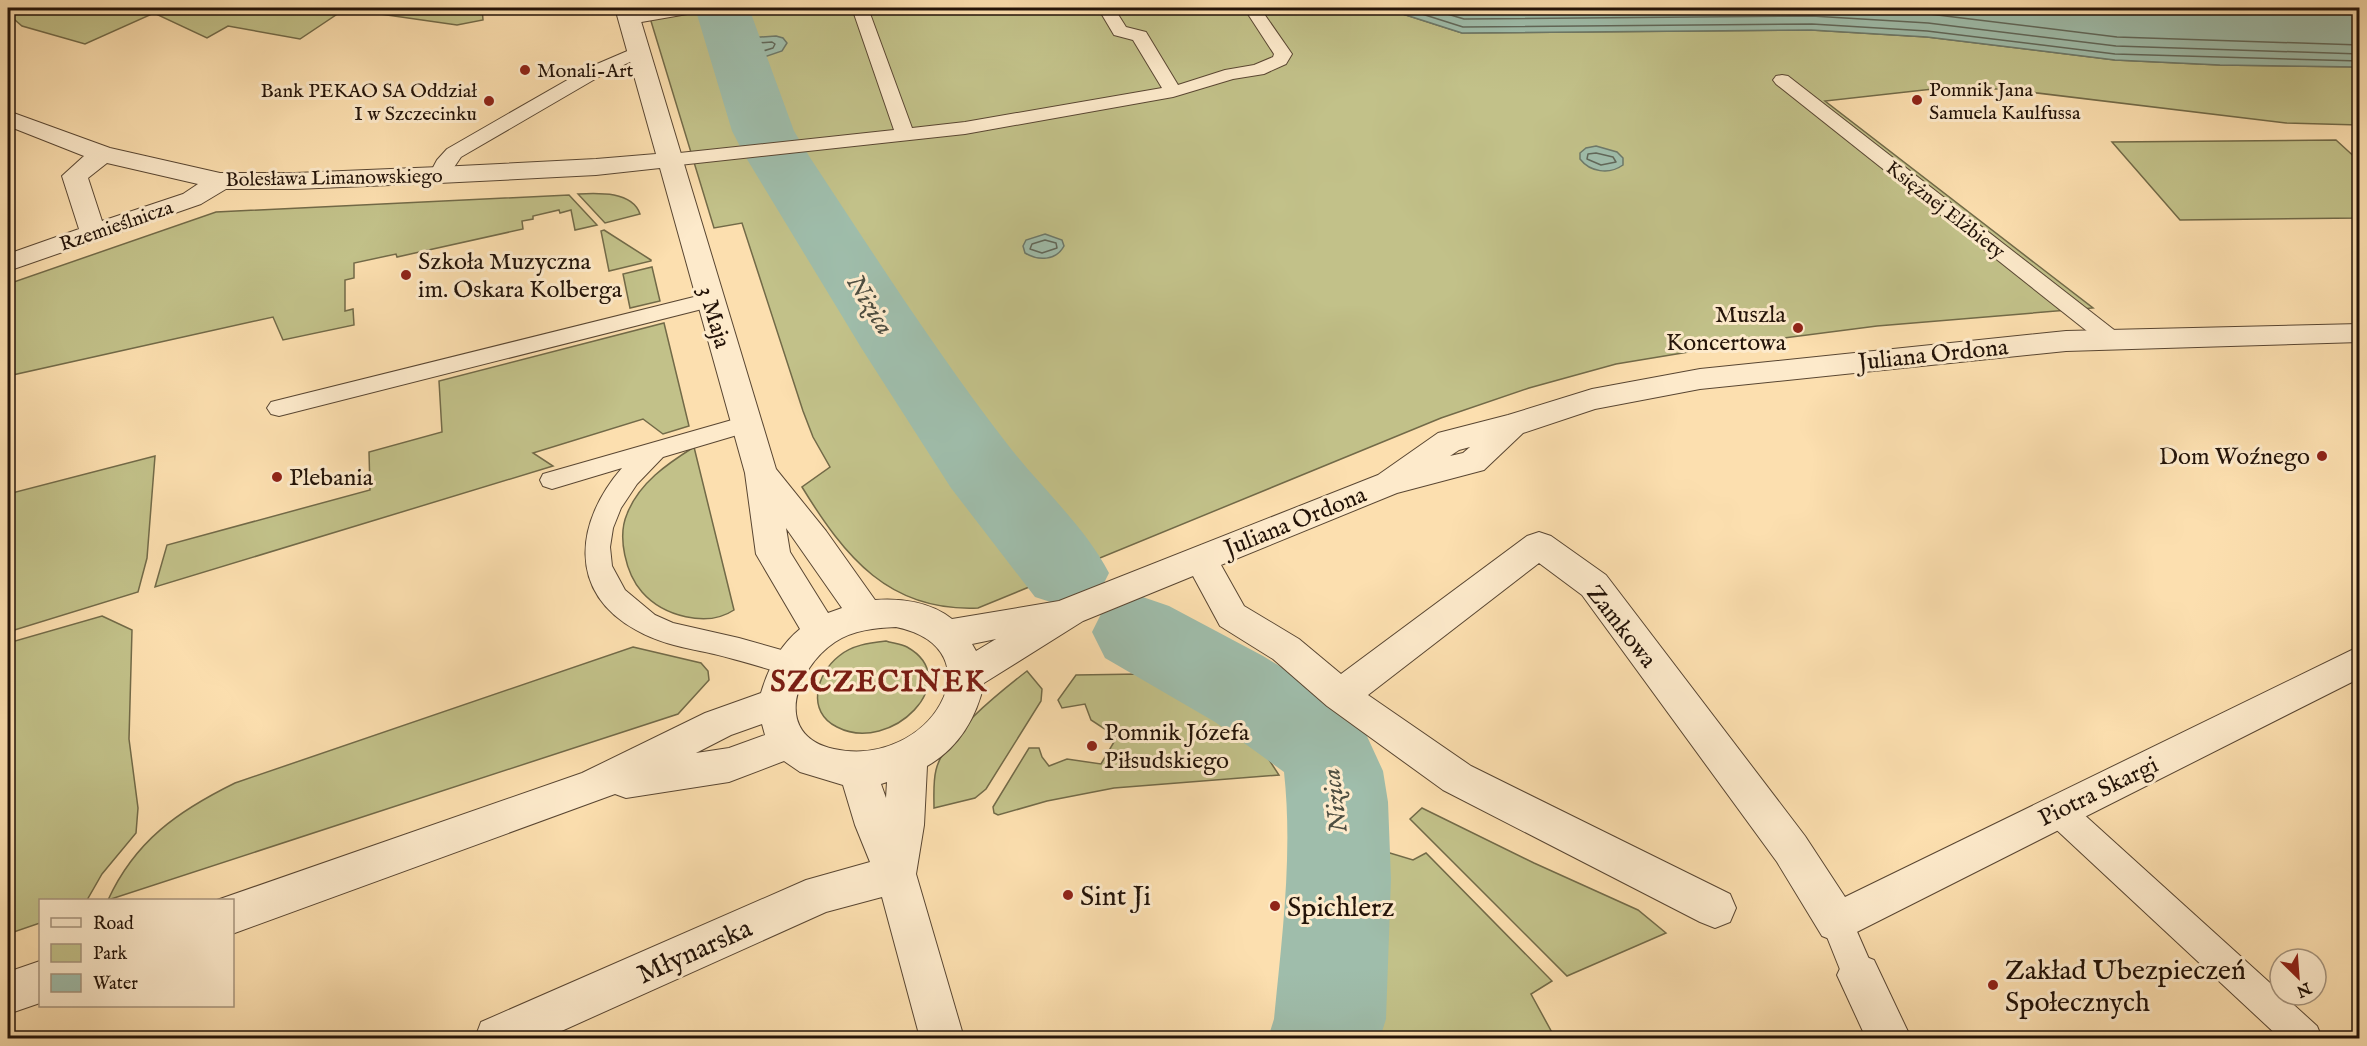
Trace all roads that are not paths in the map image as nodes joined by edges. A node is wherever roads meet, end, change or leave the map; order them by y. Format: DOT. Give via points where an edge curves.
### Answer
graph roads {
  1 [pos="693,8"];
  2 [pos="860,8"];
  3 [pos="1106,8"];
  4 [pos="1252,8"];
  5 [pos="628,13"];
  6 [pos="639,51"];
  7 [pos="1782,80"];
  8 [pos="1173,92"];
  9 [pos="8,118"];
  10 [pos="905,135"];
  11 [pos="102,154"];
  12 [pos="670,160"];
  13 [pos="439,175"];
  14 [pos="220,181"];
  15 [pos="93,233"];
  16 [pos="8,263"];
  17 [pos="710,300"];
  18 [pos="2360,333"];
  19 [pos="2110,338"];
  20 [pos="279,408"];
  21 [pos="746,424"];
  22 [pos="654,451"];
  23 [pos="761,473"];
  24 [pos="552,480"];
  25 [pos="1201,559"];
  26 [pos="1071,611"];
  27 [pos="865,614"];
  28 [pos="821,632"];
  29 [pos="947,634"];
  30 [pos="2360,662"];
  31 [pos="789,663"];
  32 [pos="966,676"];
  33 [pos="1340,695"];
  34 [pos="777,703"];
  35 [pos="790,742"];
  36 [pos="908,758"];
  37 [pos="857,770"];
  38 [pos="594,786"];
  39 [pos="2058,811"];
  40 [pos="896,874"];
  41 [pos="1714,908"];
  42 [pos="234,913"];
  43 [pos="1837,922"];
  44 [pos="1859,975"];
  45 [pos="39,982"];
  46 [pos="8,993"];
  47 [pos="497,1038"];
  48 [pos="942,1038"];
  49 [pos="1889,1038"];
  50 [pos="2305,1038"];
  1 -- 5 [label="lane"];
  2 -- 10 [label="lane"];
  3 -- 8 [label="lane" via="1120,31 1140,36"];
  4 -- 8 [label="lane" via="1280,46 1280,60 1258,70"];
  5 -- 6 [label="street, 3 Maja"];
  6 -- 12 [label="street, 3 Maja"];
  6 -- 13 [label="lane" via="596,71 454,153"];
  7 -- 19 [label="lane, Księżnej Elżbiety"];
  8 -- 10 [label="lane"];
  9 -- 11 [label="street, Bolesława Limanowskiego"];
  10 -- 12 [label="lane"];
  11 -- 14 [label="street, Bolesława Limanowskiego"];
  11 -- 15 [label="street" via="75,176"];
  12 -- 13 [label="street, Bolesława Limanowskiego"];
  12 -- 17 [label="street, 3 Maja"];
  13 -- 14 [label="street, Bolesława Limanowskiego"];
  14 -- 15 [label="street, Rzemieślnicza" via="192,199"];
  15 -- 16 [label="street, Rzemieślnicza"];
  17 -- 20 [label="lane"];
  17 -- 21 [label="street, 3 Maja"];
  18 -- 19 [label="street, Juliana Ordona"];
  19 -- 25 [label="street, Juliana Ordona" via="1700,379 1592,399 1513,425 1473,462 1389,483"];
  21 -- 22 [label="lane"];
  21 -- 23 [label="street, 3 Maja"];
  22 -- 24 [label="lane"];
  22 -- 31 [label="lane" via="622,485 601,524 597,555 611,593 632,615 665,632"];
  23 -- 27 [label="street, 3 Maja"];
  23 -- 28 [label="street, 3 Maja" via="773,554"];
  25 -- 26 [label="street, Juliana Ordona"];
  25 -- 33 [label="street" via="1232,616 1286,649"];
  26 -- 29 [label="street"];
  26 -- 32 [label="street"];
  27 -- 28 [label="street"];
  27 -- 29 [label="street" via="896,613 924,619"];
  28 -- 31 [label="street"];
  29 -- 32 [label="street" via="961,653"];
  30 -- 39 [label="street, Piotra Skargi"];
  31 -- 34 [label="street" via="780,682"];
  32 -- 36 [label="street" via="963,699 952,722 933,742"];
  33 -- 41 [label="street" via="1457,778"];
  33 -- 43 [label="street, Zamkowa" via="1539,545 1594,585 1791,849"];
  34 -- 35 [label="street" via="780,723"];
  34 -- 38 [label="street" via="718,724"];
  35 -- 37 [label="street" via="808,757"];
  35 -- 38 [label="street" via="729,765"];
  36 -- 37 [label="street" via="883,767"];
  36 -- 40 [label="street"];
  37 -- 40 [label="street"];
  38 -- 42 [label="street"];
  39 -- 43 [label="street, Piotra Skargi"];
  39 -- 50 [label="lane"];
  40 -- 47 [label="street, Młynarska" via="820,894"];
  40 -- 48 [label="street"];
  43 -- 44 [label="lane"];
  44 -- 49 [label="street"];
  45 -- 46 [label="street"];
}
